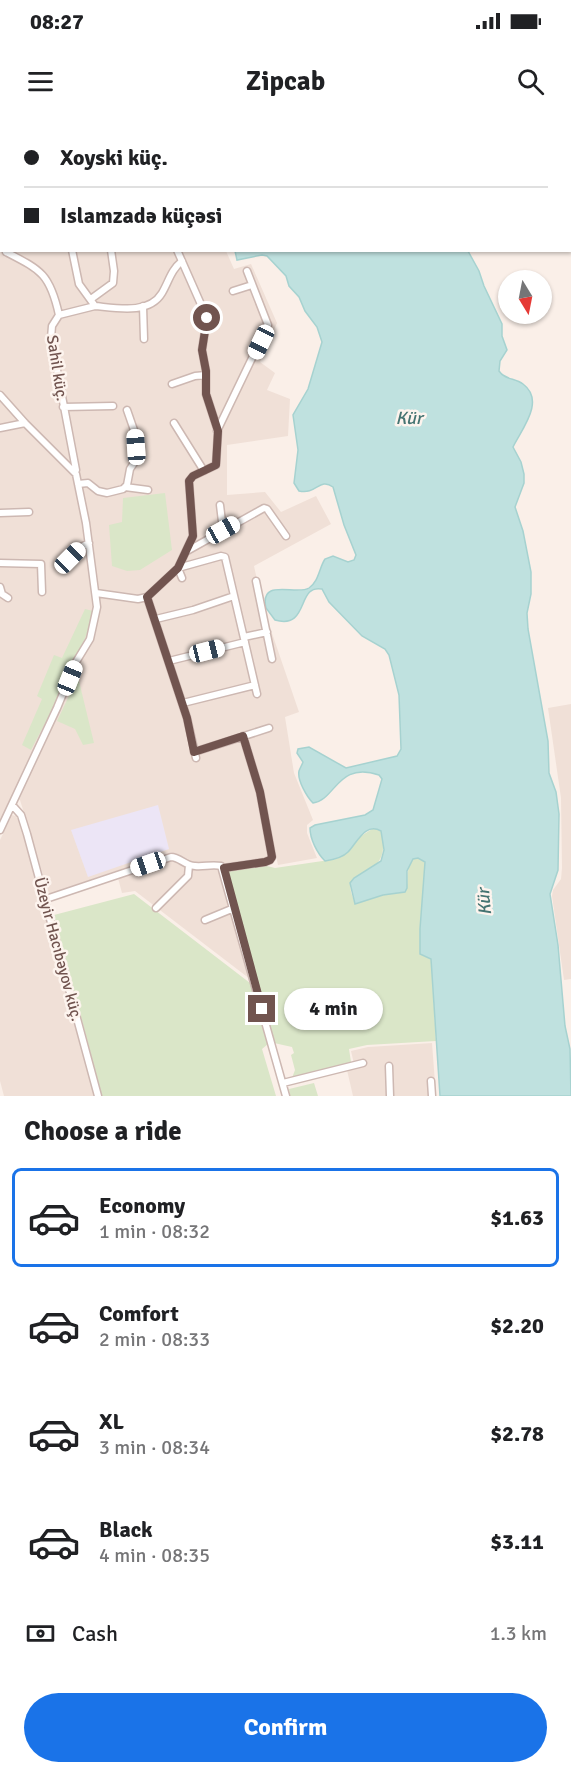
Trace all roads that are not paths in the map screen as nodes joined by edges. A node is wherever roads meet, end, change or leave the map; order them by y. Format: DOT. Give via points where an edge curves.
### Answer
graph roads {
  1 [pos="72,252"];
  2 [pos="111,252"];
  3 [pos="178,252"];
  4 [pos="4,253"];
  5 [pos="182,261"];
  6 [pos="247,271"];
  7 [pos="252,285"];
  8 [pos="233,291"];
  9 [pos="91,299"];
  10 [pos="95,306"];
  11 [pos="143,306"];
  12 [pos="59,315"];
  13 [pos="144,339"];
  14 [pos="206,375"];
  15 [pos="171,384"];
  16 [pos="1,399"];
  17 [pos="113,406"];
  18 [pos="63,407"];
  19 [pos="127,410"];
  20 [pos="25,423"];
  21 [pos="174,423"];
  22 [pos="0,428"];
  23 [pos="217,430"];
  24 [pos="72,451"];
  25 [pos="59,456"];
  26 [pos="204,471"];
  27 [pos="76,474"];
  28 [pos="78,484"];
  29 [pos="125,488"];
  30 [pos="148,490"];
  31 [pos="220,505"];
  32 [pos="29,512"];
  33 [pos="0,513"];
  34 [pos="223,530"];
  35 [pos="286,536"];
  36 [pos="89,543"];
  37 [pos="187,551"];
  38 [pos="70,558"];
  39 [pos="0,563"];
  40 [pos="178,568"];
  41 [pos="182,578"];
  42 [pos="256,581"];
  43 [pos="0,588"];
  44 [pos="42,591"];
  45 [pos="96,593"];
  46 [pos="234,596"];
  47 [pos="147,597"];
  48 [pos="8,598"];
  49 [pos="156,619"];
  50 [pos="267,632"];
  51 [pos="244,640"];
  52 [pos="272,659"];
  53 [pos="169,661"];
  54 [pos="255,685"];
  55 [pos="257,694"];
  56 [pos="183,703"];
  57 [pos="269,728"];
  58 [pos="243,736"];
  59 [pos="12,805"];
  60 [pos="0,830"];
  61 [pos="189,865"];
  62 [pos="224,868"];
  63 [pos="46,899"];
  64 [pos="156,908"];
  65 [pos="234,908"];
  66 [pos="206,920"];
  67 [pos="363,1063"];
  68 [pos="389,1066"];
  69 [pos="431,1081"];
  70 [pos="282,1083"];
  71 [pos="98,1096"];
  72 [pos="286,1096"];
  73 [pos="390,1096"];
  74 [pos="432,1096"];
  1 -- 9 [label="street" via="77,280"];
  2 -- 9 [label="street" via="113,283"];
  3 -- 5 [label="street"];
  4 -- 12 [label="street, Sahil küç." via="44,276"];
  5 -- 11 [label="street" via="158,298"];
  5 -- 14 [label="street" via="207,318 202,346"];
  6 -- 7 [label="street"];
  7 -- 8 [label="street"];
  7 -- 23 [label="street" via="267,320 267,330"];
  9 -- 10 [label="street"];
  10 -- 11 [label="street"];
  10 -- 12 [label="street"];
  11 -- 13 [label="street"];
  12 -- 18 [label="street, Sahil küç." via="51,338"];
  14 -- 15 [label="street"];
  14 -- 23 [label="street" via="206,394"];
  16 -- 20 [label="street"];
  17 -- 18 [label="street"];
  18 -- 24 [label="street, Sahil küç."];
  19 -- 29 [label="street" via="135,433 136,460"];
  20 -- 22 [label="street"];
  20 -- 25 [label="street"];
  21 -- 26 [label="street"];
  23 -- 26 [label="street" via="216,465"];
  24 -- 25 [label="street"];
  24 -- 27 [label="street, Sahil küç."];
  25 -- 27 [label="street"];
  26 -- 37 [label="street" via="189,481 193,536"];
  27 -- 28 [label="street, Sahil küç."];
  28 -- 29 [label="street" via="88,483 107,493"];
  28 -- 36 [label="street, Sahil küç."];
  29 -- 30 [label="street"];
  31 -- 34 [label="street"];
  32 -- 33 [label="street"];
  34 -- 35 [label="street" via="264,508"];
  34 -- 37 [label="street"];
  36 -- 38 [label="street"];
  36 -- 45 [label="street, Sahil küç."];
  37 -- 40 [label="street"];
  39 -- 44 [label="street" via="41,564"];
  40 -- 41 [label="street"];
  40 -- 46 [label="street" via="224,556"];
  40 -- 47 [label="street"];
  42 -- 50 [label="street"];
  43 -- 48 [label="street"];
  45 -- 47 [label="street"];
  45 -- 59 [label="street, Sahil küç." via="90,639"];
  46 -- 49 [label="street"];
  46 -- 51 [label="street"];
  47 -- 49 [label="street"];
  49 -- 53 [label="street"];
  50 -- 51 [label="street"];
  50 -- 52 [label="street"];
  51 -- 53 [label="street"];
  51 -- 54 [label="street"];
  53 -- 56 [label="street"];
  54 -- 55 [label="street"];
  54 -- 56 [label="street"];
  56 -- 58 [label="street" via="195,755"];
  57 -- 58 [label="street"];
  58 -- 62 [label="street" via="260,792 272,857 265,862"];
  59 -- 60 [label="street, Sahil küç."];
  59 -- 63 [label="street, Üzeyir Hacıbəyov küç." via="22,819"];
  61 -- 62 [label="street"];
  61 -- 63 [label="street" via="171,857"];
  61 -- 64 [label="street" via="188,876"];
  62 -- 65 [label="street"];
  63 -- 71 [label="street, Üzeyir Hacıbəyov küç."];
  65 -- 66 [label="street"];
  65 -- 70 [label="street"];
  67 -- 70 [label="street"];
  68 -- 73 [label="street"];
  69 -- 74 [label="street"];
  70 -- 72 [label="street"];
}
